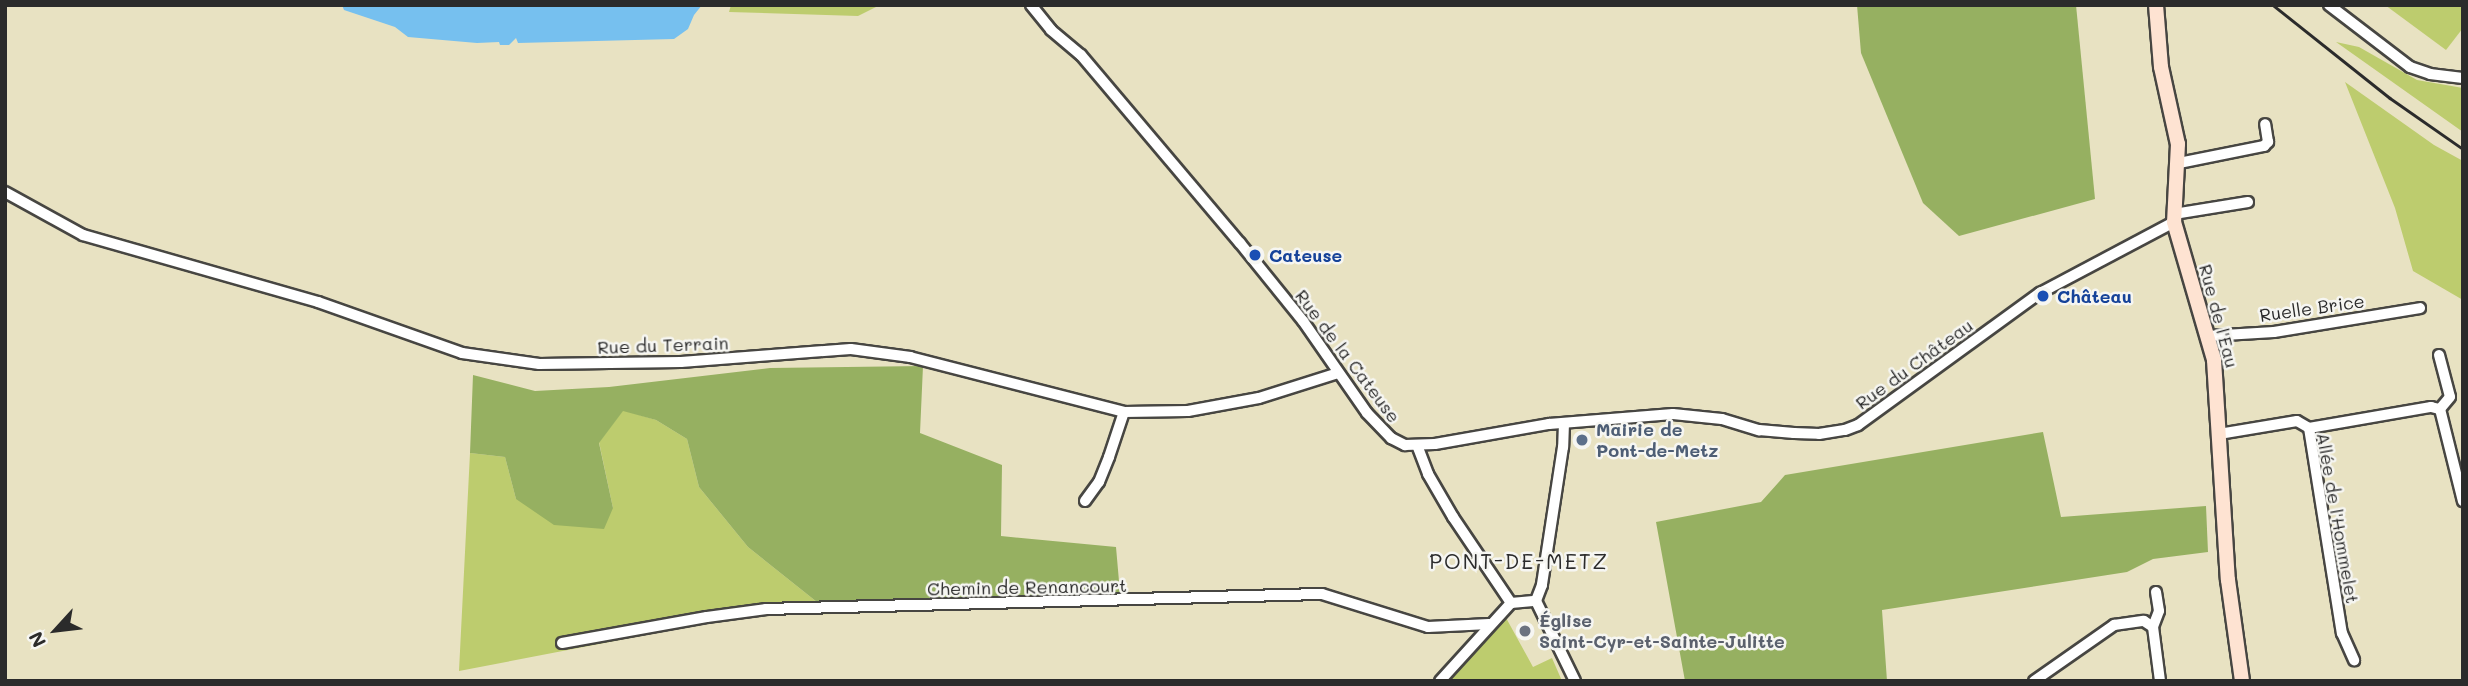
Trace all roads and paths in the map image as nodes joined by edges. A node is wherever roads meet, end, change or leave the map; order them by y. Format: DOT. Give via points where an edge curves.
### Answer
graph roads {
  1 [pos="2157,5"];
  2 [pos="2329,5"];
  3 [pos="1031,6"];
  4 [pos="2463,78"];
  5 [pos="2264,124"];
  6 [pos="2179,163"];
  7 [pos="5,192"];
  8 [pos="2248,202"];
  9 [pos="2174,218"];
  10 [pos="2420,308"];
  11 [pos="2208,336"];
  12 [pos="2439,355"];
  13 [pos="1338,373"];
  14 [pos="2440,409"];
  15 [pos="1124,412"];
  16 [pos="1563,423"];
  17 [pos="2309,428"];
  18 [pos="2219,434"];
  19 [pos="1417,445"];
  20 [pos="1085,501"];
  21 [pos="2463,502"];
  22 [pos="2156,592"];
  23 [pos="1536,601"];
  24 [pos="1511,603"];
  25 [pos="1489,624"];
  26 [pos="2153,627"];
  27 [pos="562,643"];
  28 [pos="2354,660"];
  29 [pos="1440,681"];
  30 [pos="1575,681"];
  31 [pos="2034,681"];
  32 [pos="2160,681"];
  33 [pos="2242,681"];
  1 -- 6 [label="street, Rue de l'Eau" via="2161,67"];
  2 -- 4 [label="street" via="2404,64 2430,74"];
  3 -- 13 [label="street, Rue de la Cateuse" via="1081,55 1240,243"];
  5 -- 6 [label="street" via="2268,142 2264,146"];
  6 -- 9 [label="street, Rue de l'Eau"];
  7 -- 15 [label="street, Rue du Terrain" via="83,235 318,303 462,353 539,364 681,362 851,349 910,357"];
  8 -- 9 [label="street, Rue du Château"];
  9 -- 11 [label="street, Rue de l'Eau"];
  9 -- 16 [label="street, Rue du Château" via="2040,293 1845,430 1819,434 1759,430 1710,417 1673,414"];
  10 -- 11 [label="street, Ruelle Brice" via="2274,332"];
  11 -- 18 [label="street, Rue de l'Eau"];
  12 -- 14 [label="street" via="2450,397"];
  13 -- 15 [label="street, Rue du Terrain" via="1235,403 1188,411"];
  13 -- 19 [label="street, Rue de la Cateuse" via="1391,438 1399,444"];
  14 -- 17 [label="street"];
  14 -- 21 [label="street"];
  15 -- 20 [label="street" via="1110,457"];
  16 -- 19 [label="street, Rue du Château"];
  16 -- 23 [label="street" via="1559,473"];
  17 -- 18 [label="street, Allée de l'Hommelet" via="2297,421"];
  17 -- 28 [label="street, Allée de l'Hommelet" via="2342,633"];
  18 -- 33 [label="street, Rue de l'Eau" via="2230,602"];
  19 -- 24 [label="street" via="1428,474"];
  22 -- 26 [label="street" via="2159,611"];
  23 -- 24 [label="street"];
  23 -- 30 [label="street"];
  24 -- 25 [label="street"];
  25 -- 27 [label="street, Chemin de Renancourt" via="1428,627 1322,594 766,609"];
  25 -- 29 [label="street"];
  26 -- 31 [label="street" via="2144,621 2114,625"];
  26 -- 32 [label="street"];
}
